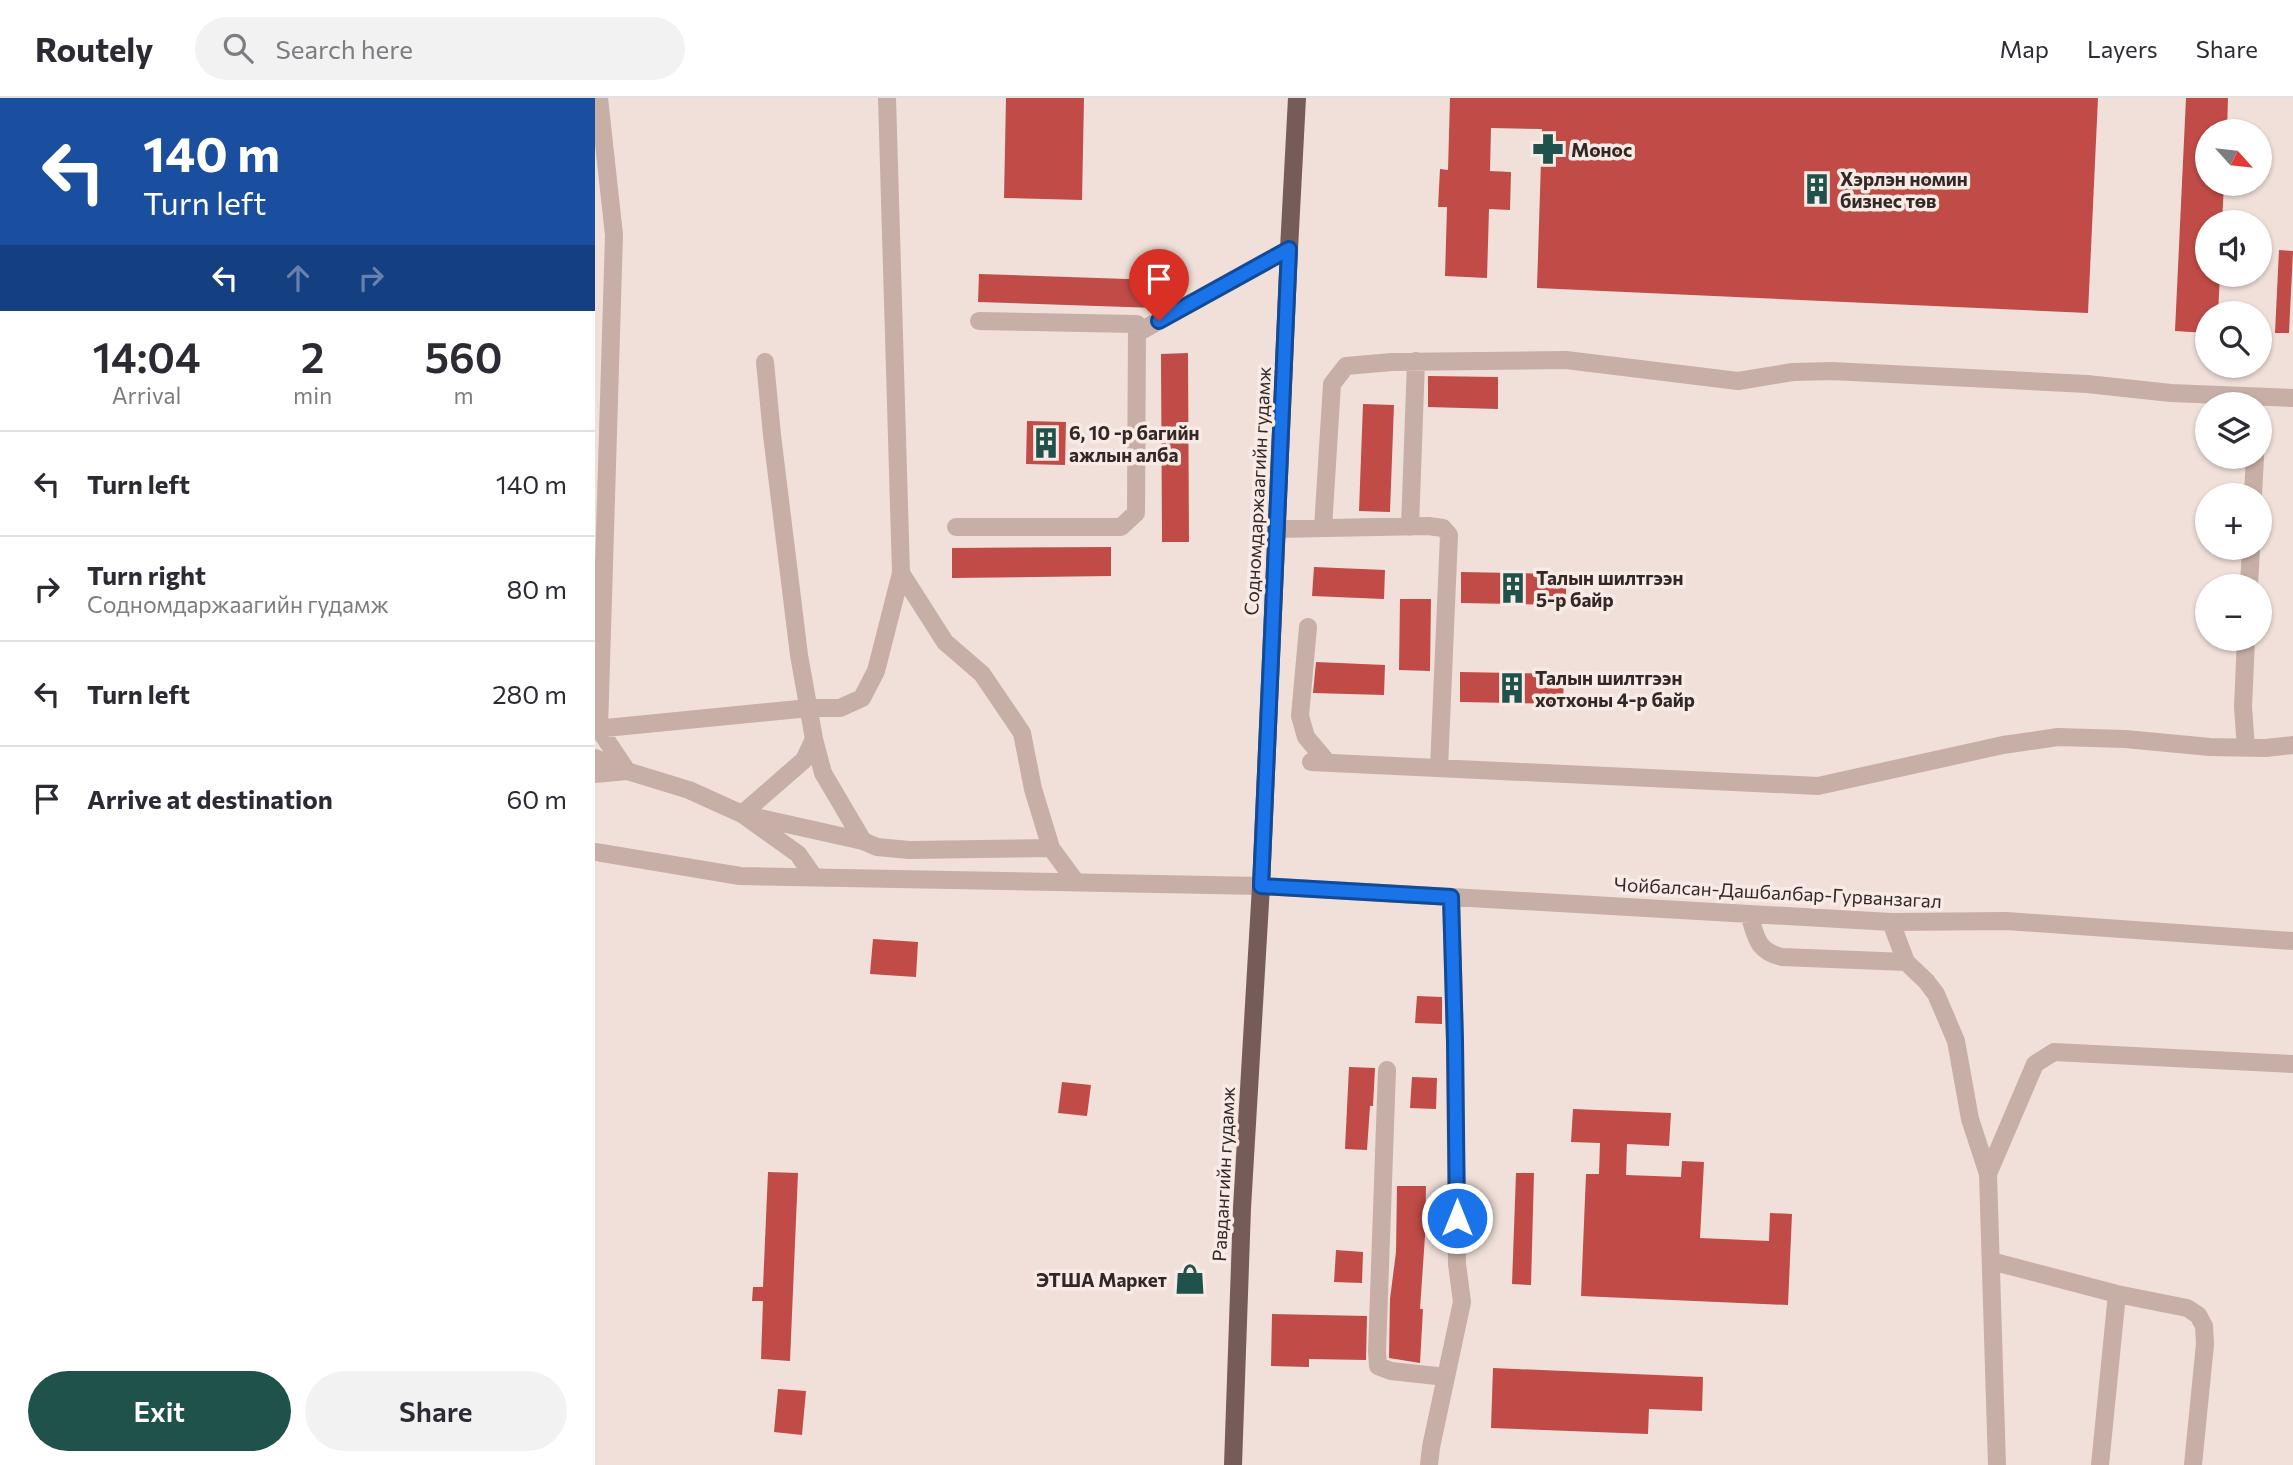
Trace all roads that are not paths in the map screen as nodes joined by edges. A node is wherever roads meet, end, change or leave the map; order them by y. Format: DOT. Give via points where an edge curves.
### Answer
graph roads {
  1 [pos="599,98"];
  2 [pos="887,98"];
  3 [pos="1297,98"];
  4 [pos="1289,249"];
  5 [pos="979,321"];
  6 [pos="1137,333"];
  7 [pos="765,362"];
  8 [pos="1416,362"];
  9 [pos="2195,395"];
  10 [pos="2293,398"];
  11 [pos="2272,399"];
  12 [pos="956,527"];
  13 [pos="1410,527"];
  14 [pos="1323,528"];
  15 [pos="1276,529"];
  16 [pos="901,573"];
  17 [pos="1308,627"];
  18 [pos="2245,651"];
  19 [pos="809,708"];
  20 [pos="597,729"];
  21 [pos="814,739"];
  22 [pos="2293,745"];
  23 [pos="2246,748"];
  24 [pos="595,758"];
  25 [pos="1439,768"];
  26 [pos="627,771"];
  27 [pos="595,774"];
  28 [pos="742,814"];
  29 [pos="863,841"];
  30 [pos="1051,848"];
  31 [pos="595,852"];
  32 [pos="814,877"];
  33 [pos="1076,882"];
  34 [pos="1261,886"];
  35 [pos="1451,897"];
  36 [pos="1749,914"];
  37 [pos="1891,922"];
  38 [pos="2293,941"];
  39 [pos="1906,962"];
  40 [pos="2293,1064"];
  41 [pos="1387,1070"];
  42 [pos="1988,1174"];
  43 [pos="1991,1261"];
  44 [pos="2117,1294"];
  45 [pos="1446,1377"];
  46 [pos="1233,1465"];
  47 [pos="1429,1465"];
  48 [pos="1997,1465"];
  49 [pos="2100,1465"];
  50 [pos="2193,1465"];
  1 -- 20 [label="street" via="614,235"];
  2 -- 16 [label="street"];
  3 -- 4 [label="main road, Содномдаржаагийн гудамж"];
  4 -- 6 [label="street"];
  4 -- 15 [label="main road, Содномдаржаагийн гудамж"];
  5 -- 6 [label="street" via="1137,324"];
  6 -- 12 [label="street" via="1136,513 1121,527"];
  7 -- 19 [label="street"];
  8 -- 9 [label="street" via="1566,360 1738,381 1832,371 2087,384"];
  8 -- 13 [label="street"];
  8 -- 14 [label="street" via="1346,366 1332,384"];
  10 -- 11 [label="street"];
  13 -- 14 [label="street"];
  13 -- 25 [label="street" via="1443,528 1449,535"];
  14 -- 15 [label="street"];
  15 -- 34 [label="main road, Содномдаржаагийн гудамж"];
  16 -- 19 [label="street" via="876,671 862,698 840,708"];
  16 -- 30 [label="street" via="945,642 982,674 1022,733"];
  17 -- 25 [label="street" via="1300,716 1319,762"];
  18 -- 23 [label="street"];
  19 -- 20 [label="street"];
  19 -- 21 [label="street"];
  20 -- 26 [label="street"];
  21 -- 28 [label="street" via="804,760"];
  21 -- 29 [label="street" via="823,773"];
  22 -- 23 [label="street"];
  23 -- 25 [label="street" via="2058,737 1818,786"];
  24 -- 26 [label="street"];
  26 -- 27 [label="street"];
  26 -- 28 [label="street" via="689,790"];
  28 -- 29 [label="street"];
  28 -- 32 [label="street" via="798,854"];
  29 -- 30 [label="street" via="909,850"];
  30 -- 33 [label="street"];
  31 -- 32 [label="street, Чойбалсан-Дашбалбар-Гурванзагал" via="740,876"];
  32 -- 33 [label="street, Чойбалсан-Дашбалбар-Гурванзагал"];
  33 -- 34 [label="street, Чойбалсан-Дашбалбар-Гурванзагал"];
  34 -- 35 [label="street, Чойбалсан-Дашбалбар-Гурванзагал"];
  34 -- 46 [label="main road, Равдангийн гудамж"];
  35 -- 36 [label="street, Чойбалсан-Дашбалбар-Гурванзагал"];
  35 -- 45 [label="street" via="1457,1264 1462,1302"];
  36 -- 37 [label="street, Чойбалсан-Дашбалбар-Гурванзагал"];
  36 -- 39 [label="street" via="1759,946 1769,954"];
  37 -- 38 [label="street, Чойбалсан-Дашбалбар-Гурванзагал" via="2006,921"];
  37 -- 39 [label="street"];
  39 -- 42 [label="street" via="1936,994 1956,1041 1971,1119"];
  40 -- 42 [label="street" via="2054,1052 2035,1064"];
  41 -- 45 [label="street" via="1378,1366"];
  42 -- 43 [label="street"];
  43 -- 44 [label="street"];
  43 -- 48 [label="street"];
  44 -- 49 [label="street"];
  44 -- 50 [label="street" via="2187,1308 2204,1326"];
  45 -- 47 [label="street"];
}
